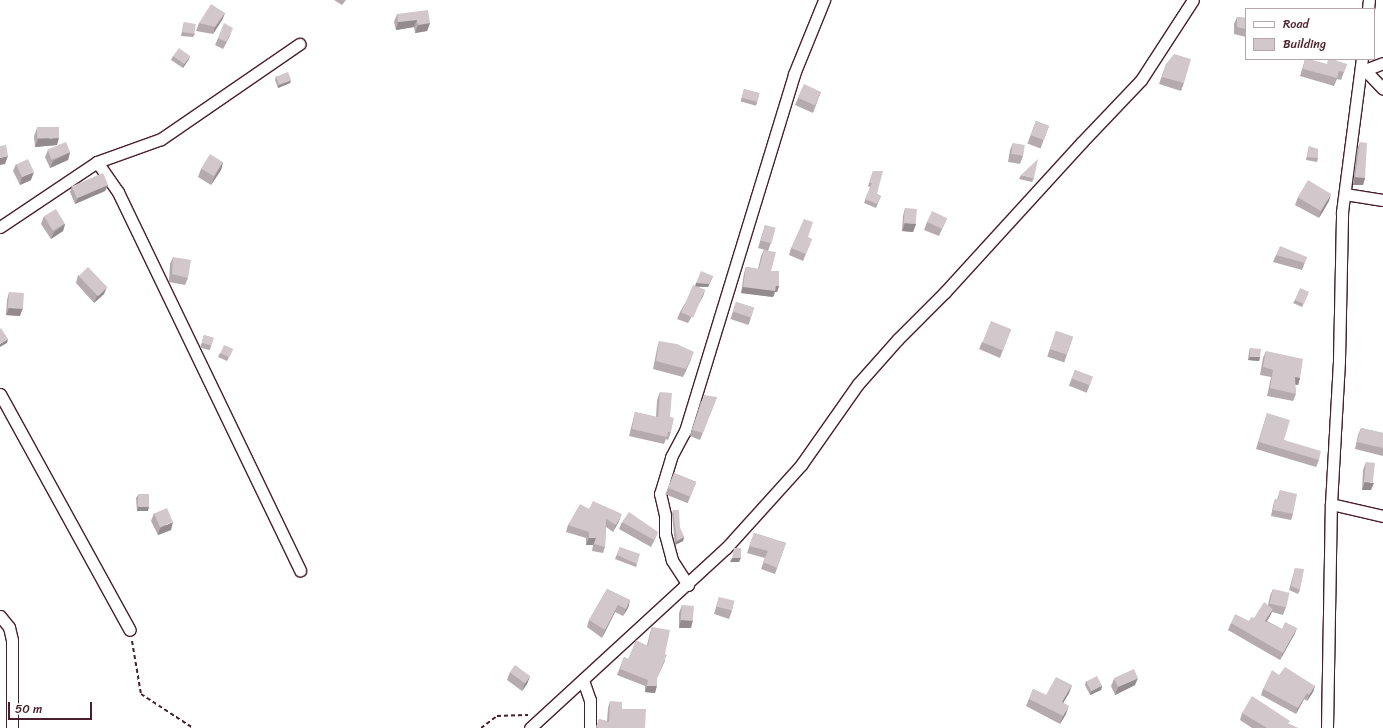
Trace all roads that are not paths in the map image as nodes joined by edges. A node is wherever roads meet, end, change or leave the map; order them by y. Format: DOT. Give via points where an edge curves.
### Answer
graph roads {
  1 [pos="824,0"];
  2 [pos="1193,0"];
  3 [pos="299,44"];
  4 [pos="1383,63"];
  5 [pos="1363,65"];
  6 [pos="1383,89"];
  7 [pos="97,162"];
  8 [pos="1345,194"];
  9 [pos="1383,200"];
  10 [pos="0,227"];
  11 [pos="0,394"];
  12 [pos="1331,504"];
  13 [pos="1383,516"];
  14 [pos="300,571"];
  15 [pos="688,585"];
  16 [pos="0,616"];
  17 [pos="130,630"];
  18 [pos="583,680"];
  19 [pos="12,728"];
  20 [pos="530,728"];
  21 [pos="590,728"];
  22 [pos="1327,728"];
  1 -- 15 [label="street" via="794,74 685,431 671,458 660,494 665,515 665,534 672,560"];
  2 -- 15 [label="street" via="1142,80 898,339 858,384 801,465 726,548"];
  3 -- 7 [label="street" via="161,139"];
  4 -- 5 [label="street"];
  5 -- 6 [label="street"];
  5 -- 8 [label="street"];
  7 -- 10 [label="street"];
  7 -- 14 [label="street" via="118,192"];
  8 -- 9 [label="street"];
  8 -- 12 [label="street" via="1342,212 1340,360"];
  11 -- 17 [label="street"];
  12 -- 13 [label="street"];
  12 -- 22 [label="street"];
  15 -- 18 [label="street" via="601,661"];
  16 -- 19 [label="street" via="9,627 12,640"];
  18 -- 20 [label="street"];
  18 -- 21 [label="street" via="590,700"];
}
